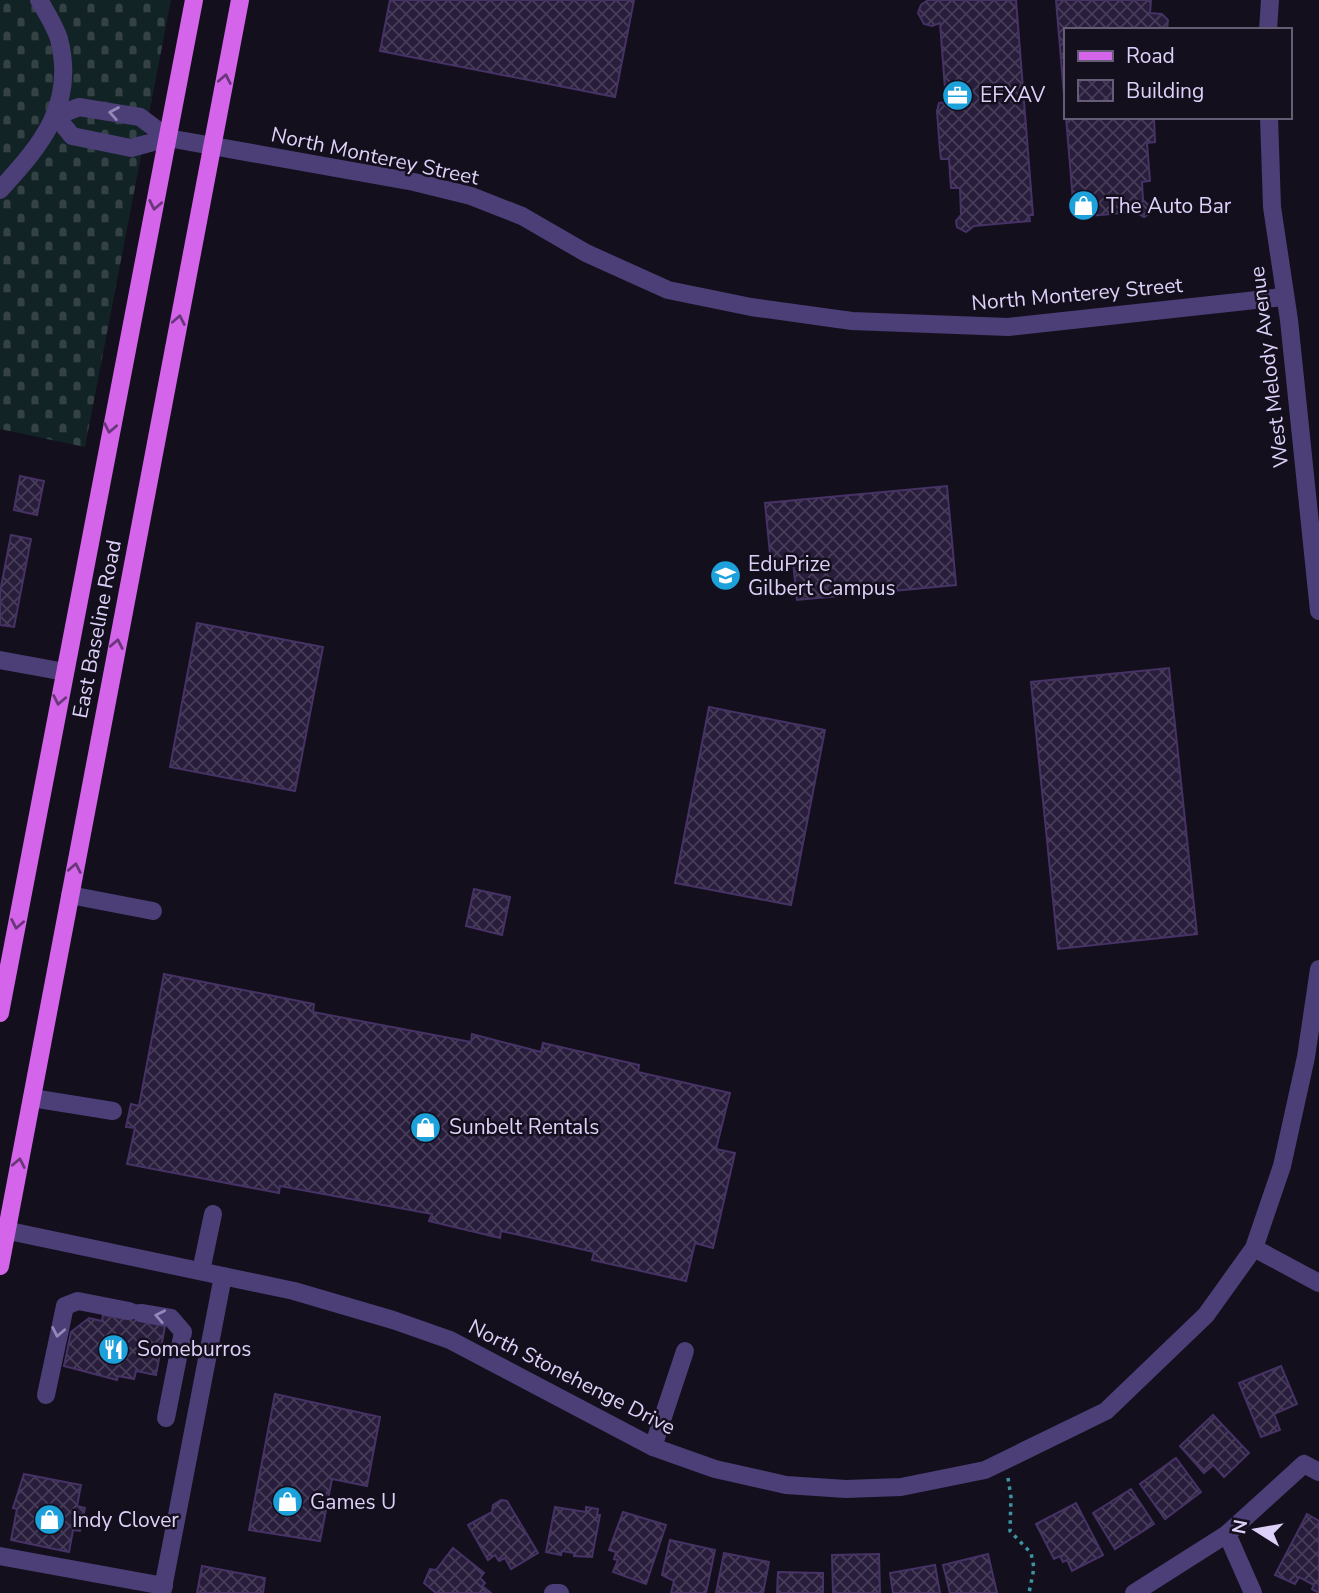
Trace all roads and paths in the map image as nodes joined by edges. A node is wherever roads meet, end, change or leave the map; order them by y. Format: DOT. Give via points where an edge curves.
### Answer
graph roads {
  1 [pos="39,0"];
  2 [pos="194,0"];
  3 [pos="240,0"];
  4 [pos="1270,0"];
  5 [pos="1268,28"];
  6 [pos="56,116"];
  7 [pos="1269,119"];
  8 [pos="168,138"];
  9 [pos="212,146"];
  10 [pos="0,190"];
  11 [pos="1283,297"];
  12 [pos="1319,611"];
  13 [pos="0,660"];
  14 [pos="65,672"];
  15 [pos="70,895"];
  16 [pos="153,911"];
  17 [pos="1319,969"];
  18 [pos="0,1013"];
  19 [pos="32,1098"];
  20 [pos="113,1111"];
  21 [pos="213,1214"];
  22 [pos="3,1230"];
  23 [pos="1254,1248"];
  24 [pos="0,1266"];
  25 [pos="201,1271"];
  26 [pos="223,1276"];
  27 [pos="1319,1283"];
  28 [pos="685,1350"];
  29 [pos="46,1395"];
  30 [pos="166,1418"];
  31 [pos="653,1447"];
  32 [pos="1001,1464"];
  33 [pos="1319,1472"];
  34 [pos="1227,1534"];
  35 [pos="0,1556"];
  36 [pos="163,1590"];
  37 [pos="1029,1593"];
  38 [pos="1134,1593"];
  39 [pos="1253,1593"];
  1 -- 6 [label="street" via="58,37 64,74"];
  2 -- 8 [label="main road, East Baseline Road"];
  9 -- 3 [label="main road, East Baseline Road, one-way"];
  4 -- 5 [label="street"];
  8 -- 6 [label="street, one-way" via="140,117 79,107"];
  6 -- 8 [label="street" via="72,136 131,148"];
  6 -- 10 [label="street" via="36,150"];
  7 -- 11 [label="street, West Melody Avenue" via="1272,207"];
  8 -- 9 [label="street, North Monterey Street"];
  8 -- 14 [label="main road, East Baseline Road, one-way"];
  9 -- 11 [label="street, North Monterey Street" via="471,196 522,216 586,253 668,290 751,307 852,321 1008,327"];
  15 -- 9 [label="main road, East Baseline Road, one-way"];
  11 -- 12 [label="street, West Melody Avenue"];
  13 -- 14 [label="street"];
  14 -- 18 [label="main road, East Baseline Road, one-way"];
  15 -- 16 [label="street"];
  15 -- 19 [label="main road, East Baseline Road"];
  17 -- 23 [label="street" via="1282,1166"];
  19 -- 20 [label="street"];
  22 -- 19 [label="main road, East Baseline Road, one-way"];
  21 -- 25 [label="street"];
  22 -- 24 [label="main road, East Baseline Road"];
  22 -- 25 [label="street, North Stonehenge Drive"];
  23 -- 27 [label="street"];
  23 -- 32 [label="street, North Stonehenge Drive" via="1206,1315 1106,1411"];
  25 -- 26 [label="street, North Stonehenge Drive"];
  26 -- 31 [label="street, North Stonehenge Drive" via="333,1300 450,1340"];
  26 -- 36 [label="street"];
  28 -- 31 [label="street"];
  30 -- 29 [label="street, one-way" via="183,1332 172,1318 78,1301 65,1306"];
  31 -- 32 [label="street, North Stonehenge Drive" via="716,1469 786,1485 846,1489 901,1487"];
  32 -- 37 [label="path" via="1010,1483 1010,1531 1031,1553 1034,1567"];
  33 -- 34 [label="street" via="1304,1464"];
  34 -- 38 [label="street"];
  34 -- 39 [label="street"];
  35 -- 36 [label="street"];
}
